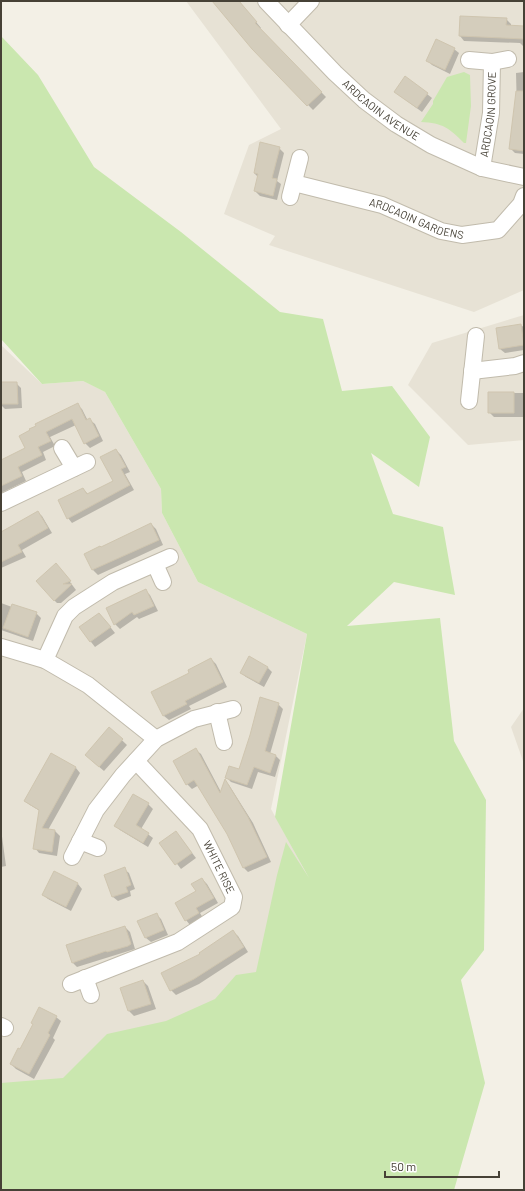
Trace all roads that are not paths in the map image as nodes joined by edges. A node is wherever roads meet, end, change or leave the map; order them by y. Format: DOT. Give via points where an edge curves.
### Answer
graph roads {
  1 [pos="266,1"];
  2 [pos="311,1"];
  3 [pos="288,25"];
  4 [pos="508,59"];
  5 [pos="469,60"];
  6 [pos="492,62"];
  7 [pos="300,158"];
  8 [pos="482,168"];
  9 [pos="524,177"];
  10 [pos="524,196"];
  11 [pos="476,336"];
  12 [pos="524,363"];
  13 [pos="472,371"];
  14 [pos="469,401"];
  15 [pos="62,448"];
  16 [pos="1,503"];
  17 [pos="170,557"];
  18 [pos="155,564"];
  19 [pos="163,582"];
  20 [pos="1,647"];
  21 [pos="45,660"];
  22 [pos="233,709"];
  23 [pos="216,712"];
  24 [pos="156,739"];
  25 [pos="224,742"];
  26 [pos="136,761"];
  27 [pos="80,841"];
  28 [pos="98,848"];
  29 [pos="72,857"];
  30 [pos="91,995"];
  1 -- 3 [label="street, ARDCAOIN AVENUE"];
  2 -- 3 [label="street"];
  3 -- 8 [label="street, ARDCAOIN AVENUE" via="358,95 396,124 431,145"];
  4 -- 6 [label="street"];
  5 -- 6 [label="street"];
  6 -- 8 [label="street, ARDCAOIN GROVE" via="490,113"];
  7 -- 10 [label="street, ARDCAOIN GARDENS" via="292,190 382,204 441,231 462,235 498,230 521,204"];
  8 -- 9 [label="street, ARDCAOIN AVENUE"];
  11 -- 13 [label="street"];
  12 -- 13 [label="street"];
  13 -- 14 [label="street"];
  15 -- 16 [label="street" via="81,465"];
  17 -- 18 [label="street"];
  18 -- 19 [label="street"];
  18 -- 21 [label="street" via="113,582 74,607 65,616"];
  20 -- 21 [label="street"];
  21 -- 24 [label="street" via="88,685"];
  22 -- 23 [label="street"];
  23 -- 24 [label="street" via="194,719"];
  23 -- 25 [label="street"];
  24 -- 26 [label="street"];
  26 -- 27 [label="street" via="96,810"];
  26 -- 30 [label="street, WHITE RISE" via="200,829 234,897 232,907 178,942 78,981"];
  27 -- 28 [label="street"];
  27 -- 29 [label="street"];
}
